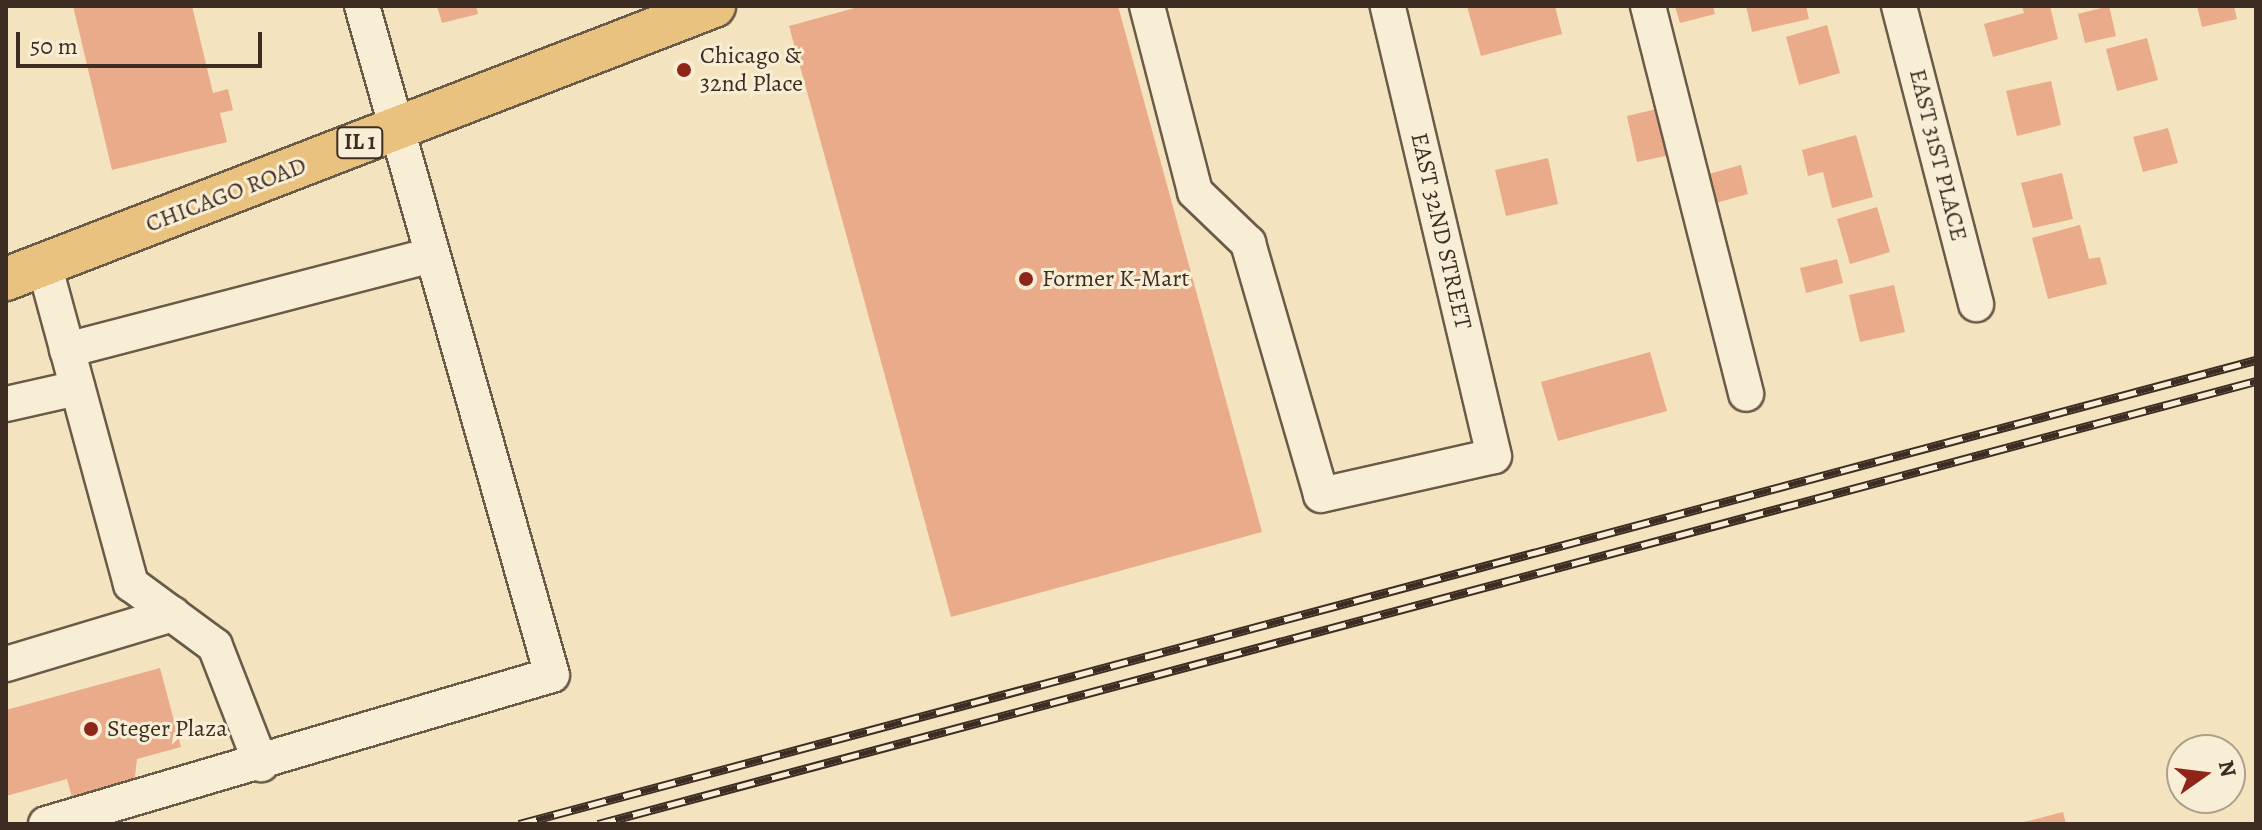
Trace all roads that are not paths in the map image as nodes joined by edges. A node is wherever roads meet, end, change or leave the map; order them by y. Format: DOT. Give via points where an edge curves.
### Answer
graph roads {
  1 [pos="362,6"];
  2 [pos="714,6"];
  3 [pos="1147,6"];
  4 [pos="1388,6"];
  5 [pos="1648,6"];
  6 [pos="1899,6"];
  7 [pos="393,131"];
  8 [pos="432,255"];
  9 [pos="25,272"];
  10 [pos="1976,304"];
  11 [pos="67,350"];
  12 [pos="77,388"];
  13 [pos="1746,394"];
  14 [pos="6,404"];
  15 [pos="173,614"];
  16 [pos="6,664"];
  17 [pos="261,764"];
  18 [pos="46,824"];
  1 -- 7 [label="street"];
  2 -- 7 [label="main road, CHICAGO ROAD / IL 1"];
  3 -- 4 [label="street, EAST 32ND STREET" via="1195,192 1248,243 1321,495 1494,456"];
  5 -- 13 [label="street"];
  6 -- 10 [label="street, EAST 31ST PLACE"];
  7 -- 8 [label="street"];
  7 -- 9 [label="main road, CHICAGO ROAD / IL 1"];
  8 -- 11 [label="street"];
  8 -- 17 [label="street" via="552,675"];
  9 -- 11 [label="street"];
  11 -- 12 [label="street"];
  12 -- 14 [label="street"];
  12 -- 15 [label="street" via="131,584"];
  15 -- 16 [label="street"];
  15 -- 17 [label="street" via="215,646"];
  17 -- 18 [label="street"];
}
